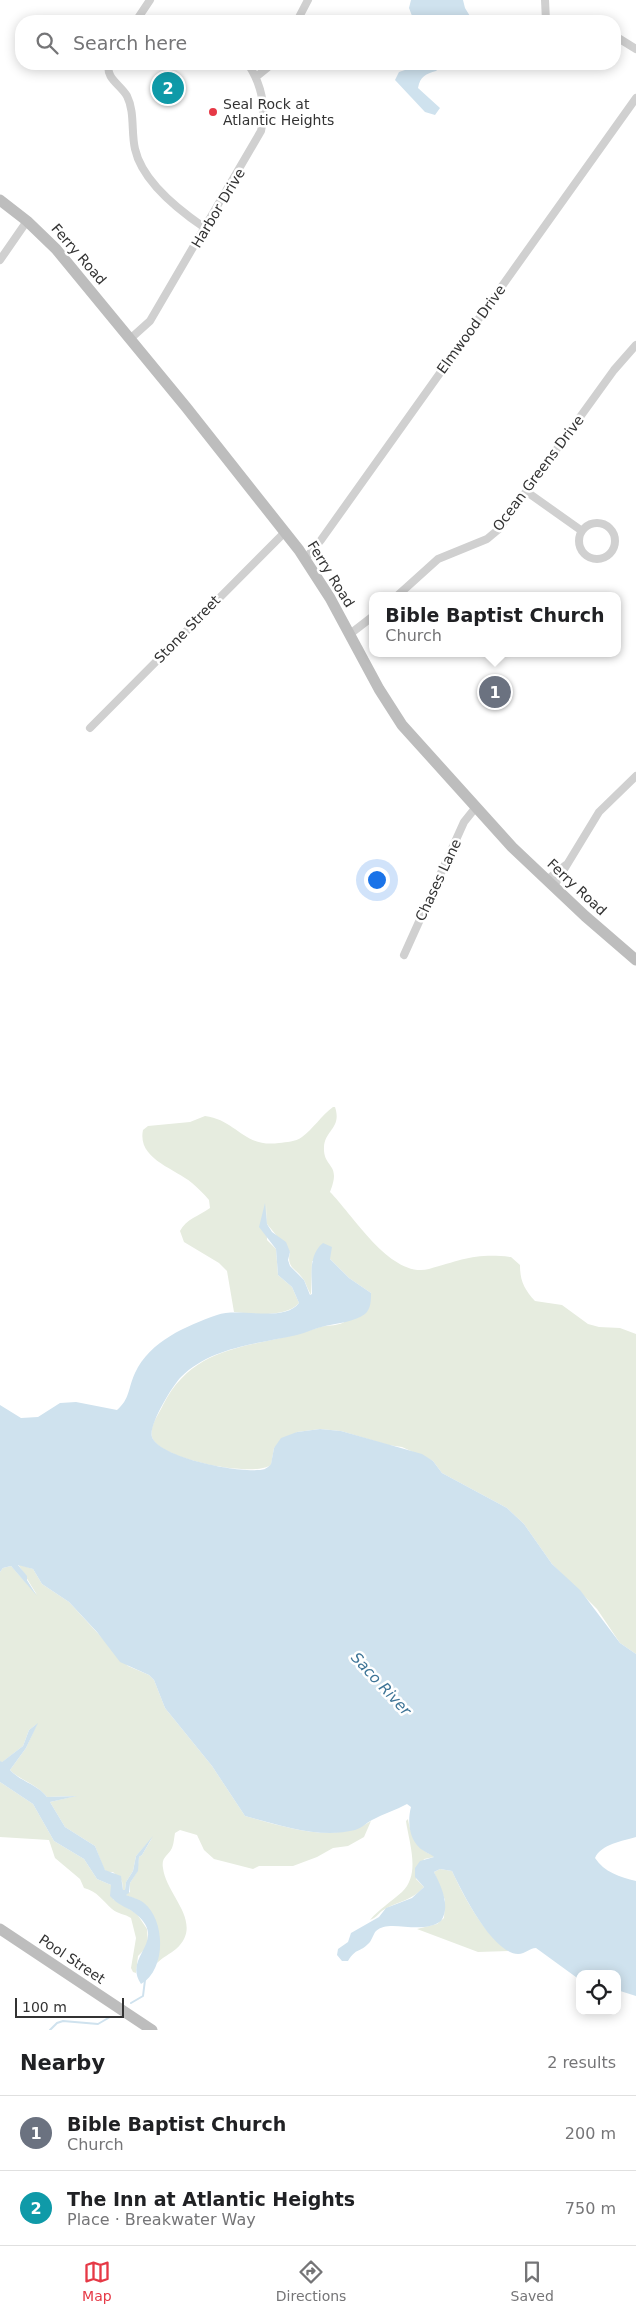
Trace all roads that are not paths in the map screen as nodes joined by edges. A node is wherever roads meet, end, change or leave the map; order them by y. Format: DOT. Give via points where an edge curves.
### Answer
graph roads {
  1 [pos="150,0"];
  2 [pos="308,0"];
  3 [pos="545,0"];
  4 [pos="140,15"];
  5 [pos="300,15"];
  6 [pos="546,15"];
  7 [pos="621,40"];
  8 [pos="636,50"];
  9 [pos="109,70"];
  10 [pos="252,70"];
  11 [pos="265,70"];
  12 [pos="256,77"];
  13 [pos="636,98"];
  14 [pos="0,200"];
  15 [pos="27,221"];
  16 [pos="205,228"];
  17 [pos="0,260"];
  18 [pos="130,339"];
  19 [pos="636,345"];
  20 [pos="527,492"];
  21 [pos="582,531"];
  22 [pos="285,532"];
  23 [pos="305,559"];
  24 [pos="401,592"];
  25 [pos="369,620"];
  26 [pos="350,634"];
  27 [pos="90,728"];
  28 [pos="636,776"];
  29 [pos="476,807"];
  30 [pos="550,883"];
  31 [pos="404,955"];
  32 [pos="636,960"];
  33 [pos="0,1929"];
  34 [pos="152,2030"];
  1 -- 4 [label="street"];
  2 -- 5 [label="street"];
  3 -- 6 [label="street"];
  7 -- 8 [label="street"];
  9 -- 16 [label="street" via="129,101 134,148 144,169 174,204"];
  10 -- 12 [label="street, Harbor Drive"];
  11 -- 12 [label="street"];
  12 -- 16 [label="street, Harbor Drive" via="262,99 261,131"];
  13 -- 23 [label="street, Elmwood Drive" via="322,540"];
  14 -- 15 [label="main road, Ferry Road"];
  15 -- 17 [label="street"];
  15 -- 18 [label="main road, Ferry Road" via="56,249"];
  16 -- 18 [label="street, Harbor Drive" via="150,321"];
  18 -- 22 [label="main road, Ferry Road"];
  19 -- 20 [label="street, Ocean Greens Drive" via="614,370"];
  20 -- 21 [label="street"];
  20 -- 24 [label="street, Ocean Greens Drive" via="491,536 441,557"];
  21 -- 21 [label="street" via="579,545 586,556 602,558 612,551 615,538 605,525 592,524"];
  22 -- 23 [label="main road, Ferry Road"];
  22 -- 27 [label="street, Stone Street"];
  23 -- 26 [label="main road, Ferry Road"];
  25 -- 26 [label="street"];
  26 -- 29 [label="main road, Ferry Road" via="402,724"];
  28 -- 30 [label="street" via="599,812 562,876"];
  29 -- 30 [label="main road, Ferry Road"];
  29 -- 31 [label="street, Chases Lane" via="464,822"];
  30 -- 32 [label="main road, Ferry Road"];
  33 -- 34 [label="main road, Pool Street"];
}
